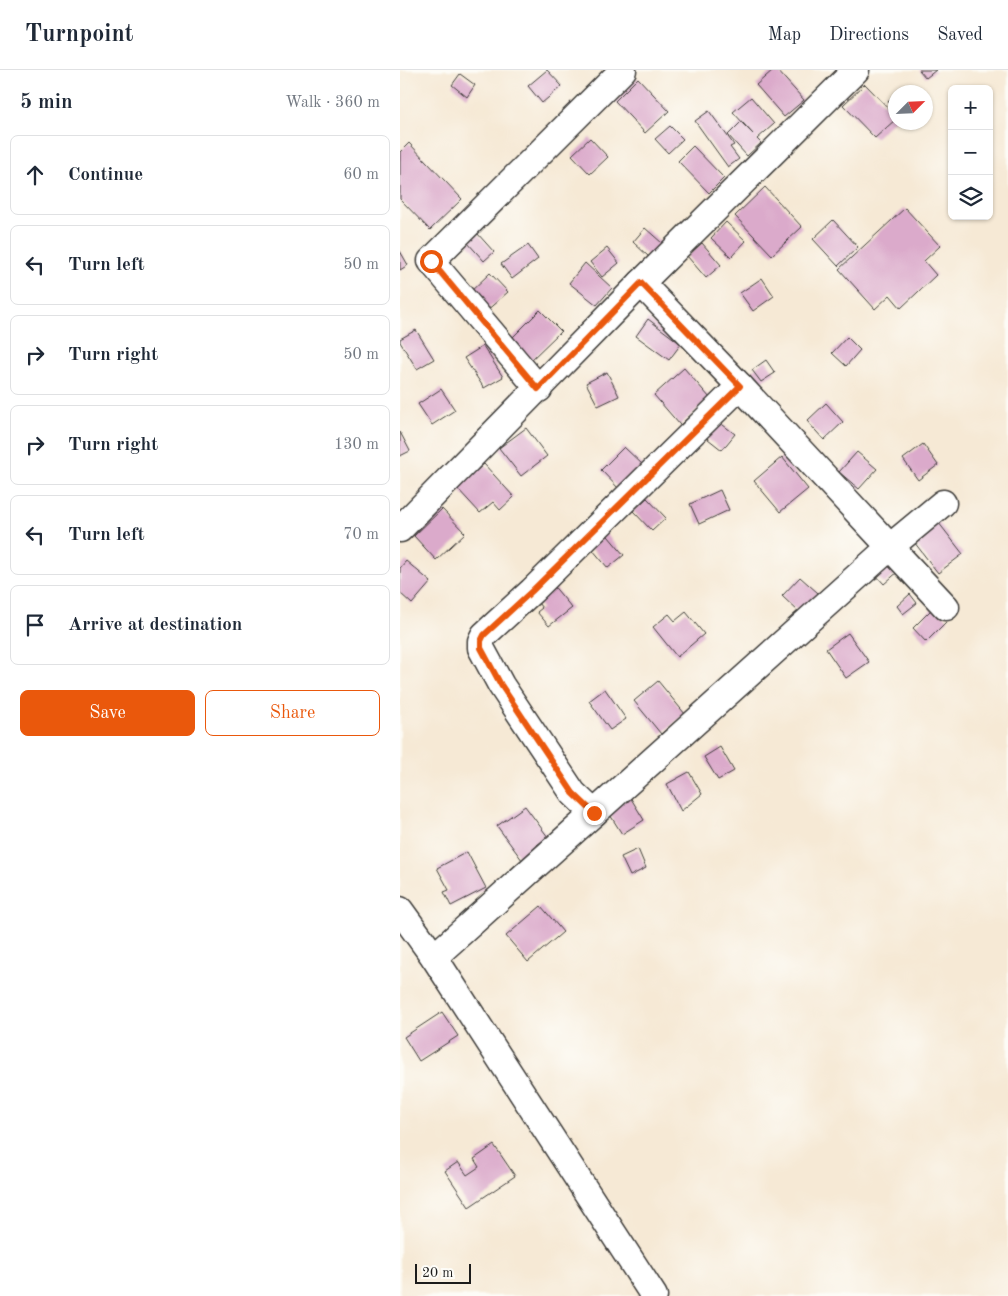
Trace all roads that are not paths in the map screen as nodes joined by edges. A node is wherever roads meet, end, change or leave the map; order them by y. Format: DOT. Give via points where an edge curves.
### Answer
graph roads {
  1 [pos="624,70"];
  2 [pos="856,70"];
  3 [pos="641,283"];
  4 [pos="740,386"];
  5 [pos="538,389"];
  6 [pos="943,503"];
  7 [pos="400,529"];
  8 [pos="890,547"];
  9 [pos="946,607"];
  10 [pos="594,813"];
  11 [pos="400,910"];
  12 [pos="434,957"];
  13 [pos="654,1296"];
  1 -- 5 [label="street" via="431,261"];
  2 -- 3 [label="street"];
  3 -- 4 [label="street"];
  3 -- 5 [label="street"];
  4 -- 8 [label="street"];
  4 -- 10 [label="street" via="481,641 481,648 501,685 573,793"];
  5 -- 7 [label="street"];
  6 -- 8 [label="street"];
  8 -- 9 [label="street"];
  8 -- 10 [label="street"];
  10 -- 12 [label="street"];
  11 -- 12 [label="street"];
  12 -- 13 [label="street"];
}
